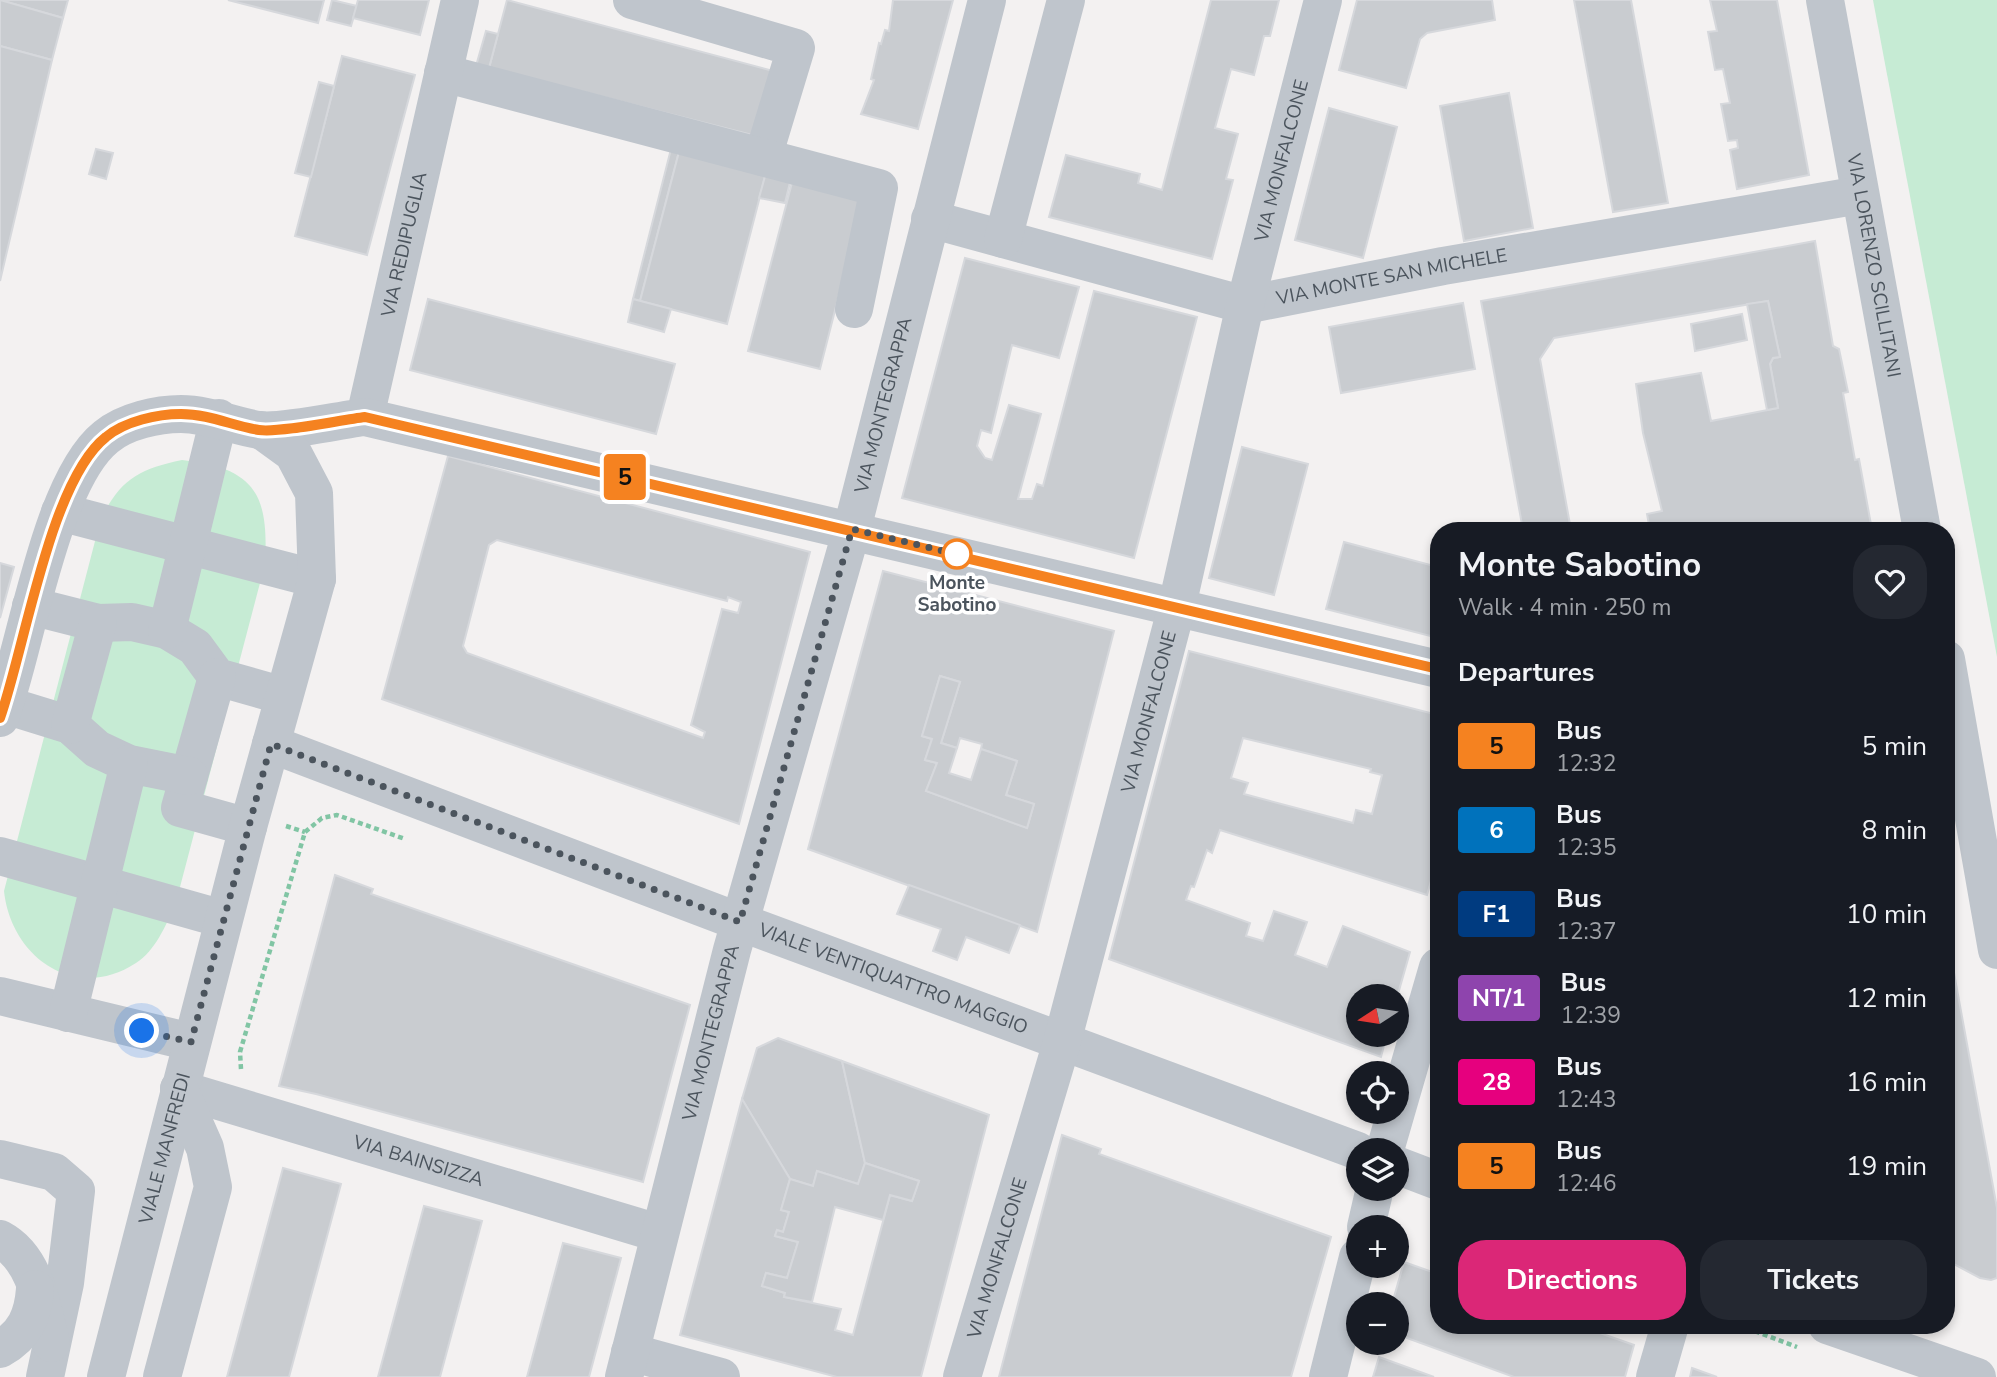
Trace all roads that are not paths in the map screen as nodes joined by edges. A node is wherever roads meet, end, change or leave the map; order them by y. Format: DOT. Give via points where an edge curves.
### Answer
graph roads {
  1 [pos="460,0"];
  2 [pos="632,0"];
  3 [pos="986,0"];
  4 [pos="1066,0"];
  5 [pos="1323,0"];
  6 [pos="1825,0"];
  7 [pos="443,73"];
  8 [pos="763,157"];
  9 [pos="1860,195"];
  10 [pos="930,219"];
  11 [pos="1003,239"];
  12 [pos="1245,305"];
  13 [pos="854,309"];
  14 [pos="365,417"];
  15 [pos="219,418"];
  16 [pos="261,430"];
  17 [pos="60,512"];
  18 [pos="1921,522"];
  19 [pos="852,529"];
  20 [pos="188,545"];
  21 [pos="317,579"];
  22 [pos="31,606"];
  23 [pos="1177,606"];
  24 [pos="98,623"];
  25 [pos="167,630"];
  26 [pos="1430,667"];
  27 [pos="217,677"];
  28 [pos="284,696"];
  29 [pos="2,712"];
  30 [pos="70,725"];
  31 [pos="271,744"];
  32 [pos="1955,752"];
  33 [pos="129,764"];
  34 [pos="189,776"];
  35 [pos="1959,794"];
  36 [pos="248,827"];
  37 [pos="0,856"];
  38 [pos="100,884"];
  39 [pos="223,919"];
  40 [pos="740,922"];
  41 [pos="1997,950"];
  42 [pos="1430,995"];
  43 [pos="0,996"];
  44 [pos="68,1013"];
  45 [pos="191,1042"];
  46 [pos="1062,1042"];
  47 [pos="179,1089"];
  48 [pos="1388,1138"];
  49 [pos="1346,1147"];
  50 [pos="0,1159"];
  51 [pos="1409,1170"];
  52 [pos="1430,1178"];
  53 [pos="659,1233"];
  54 [pos="0,1239"];
  55 [pos="1353,1278"];
  56 [pos="35,1289"];
  57 [pos="1667,1334"];
  58 [pos="1853,1334"];
  59 [pos="0,1349"];
  60 [pos="48,1363"];
  61 [pos="627,1365"];
  62 [pos="106,1377"];
  63 [pos="162,1377"];
  64 [pos="721,1377"];
  65 [pos="962,1377"];
  66 [pos="1328,1377"];
  67 [pos="1655,1377"];
  68 [pos="1977,1377"];
  1 -- 7 [label="street, VIA REDIPUGLIA"];
  2 -- 8 [label="street" via="796,48"];
  3 -- 10 [label="street, VIA MONTEGRAPPA"];
  4 -- 11 [label="street"];
  5 -- 12 [label="street, VIA MONFALCONE"];
  6 -- 9 [label="street, VIA LORENZO SCILLITANI"];
  7 -- 8 [label="street"];
  7 -- 14 [label="street, VIA REDIPUGLIA"];
  8 -- 13 [label="street" via="879,188"];
  9 -- 12 [label="street, VIA MONTE SAN MICHELE" via="1443,266"];
  9 -- 18 [label="street, VIA LORENZO SCILLITANI"];
  10 -- 11 [label="street, VIA MONTE SAN MICHELE"];
  10 -- 19 [label="street, VIA MONTEGRAPPA"];
  11 -- 12 [label="street, VIA MONTE SAN MICHELE"];
  12 -- 23 [label="street, VIA MONFALCONE"];
  14 -- 16 [label="street"];
  14 -- 19 [label="street"];
  15 -- 16 [label="street"];
  15 -- 17 [label="street" via="159,417 106,436 84,461"];
  15 -- 20 [label="street"];
  16 -- 21 [label="street" via="293,453 314,493"];
  17 -- 20 [label="street"];
  17 -- 22 [label="street"];
  19 -- 23 [label="street"];
  19 -- 40 [label="street, VIA MONTEGRAPPA"];
  20 -- 21 [label="street"];
  20 -- 25 [label="street"];
  21 -- 28 [label="street"];
  22 -- 24 [label="street"];
  22 -- 29 [label="street"];
  23 -- 26 [label="street"];
  23 -- 46 [label="street, VIA MONFALCONE"];
  24 -- 25 [label="street" via="132,622"];
  24 -- 30 [label="street"];
  25 -- 27 [label="street" via="195,647"];
  27 -- 28 [label="street"];
  27 -- 34 [label="street"];
  28 -- 31 [label="street"];
  29 -- 30 [label="street"];
  30 -- 33 [label="street" via="97,749"];
  31 -- 36 [label="street"];
  31 -- 40 [label="street, VIALE VENTIQUATTRO MAGGIO"];
  32 -- 35 [label="street"];
  33 -- 34 [label="street"];
  33 -- 38 [label="street"];
  34 -- 36 [label="street" via="180,808"];
  35 -- 41 [label="street"];
  36 -- 39 [label="street"];
  37 -- 38 [label="street"];
  38 -- 39 [label="street"];
  38 -- 44 [label="street"];
  39 -- 45 [label="street"];
  40 -- 46 [label="street, VIALE VENTIQUATTRO MAGGIO"];
  40 -- 53 [label="street, VIA MONTEGRAPPA"];
  42 -- 48 [label="street"];
  43 -- 44 [label="street"];
  44 -- 45 [label="street"];
  45 -- 47 [label="street"];
  46 -- 49 [label="street, VIALE VENTIQUATTRO MAGGIO"];
  46 -- 65 [label="street, VIA MONFALCONE"];
  47 -- 53 [label="street, VIA BAINSIZZA"];
  47 -- 62 [label="street, VIALE MANFREDI"];
  47 -- 63 [label="street, VIALE MANFREDI" via="205,1147 212,1187"];
  50 -- 60 [label="street" via="54,1172 76,1191 65,1283"];
  51 -- 52 [label="street"];
  53 -- 61 [label="street, VIA MONTEGRAPPA"];
  54 -- 56 [label="street" via="18,1252 30,1269"];
  55 -- 66 [label="street"];
  56 -- 59 [label="street" via="34,1309 25,1328"];
  56 -- 60 [label="street"];
  57 -- 67 [label="street"];
  58 -- 68 [label="street"];
  61 -- 64 [label="street"];
}
